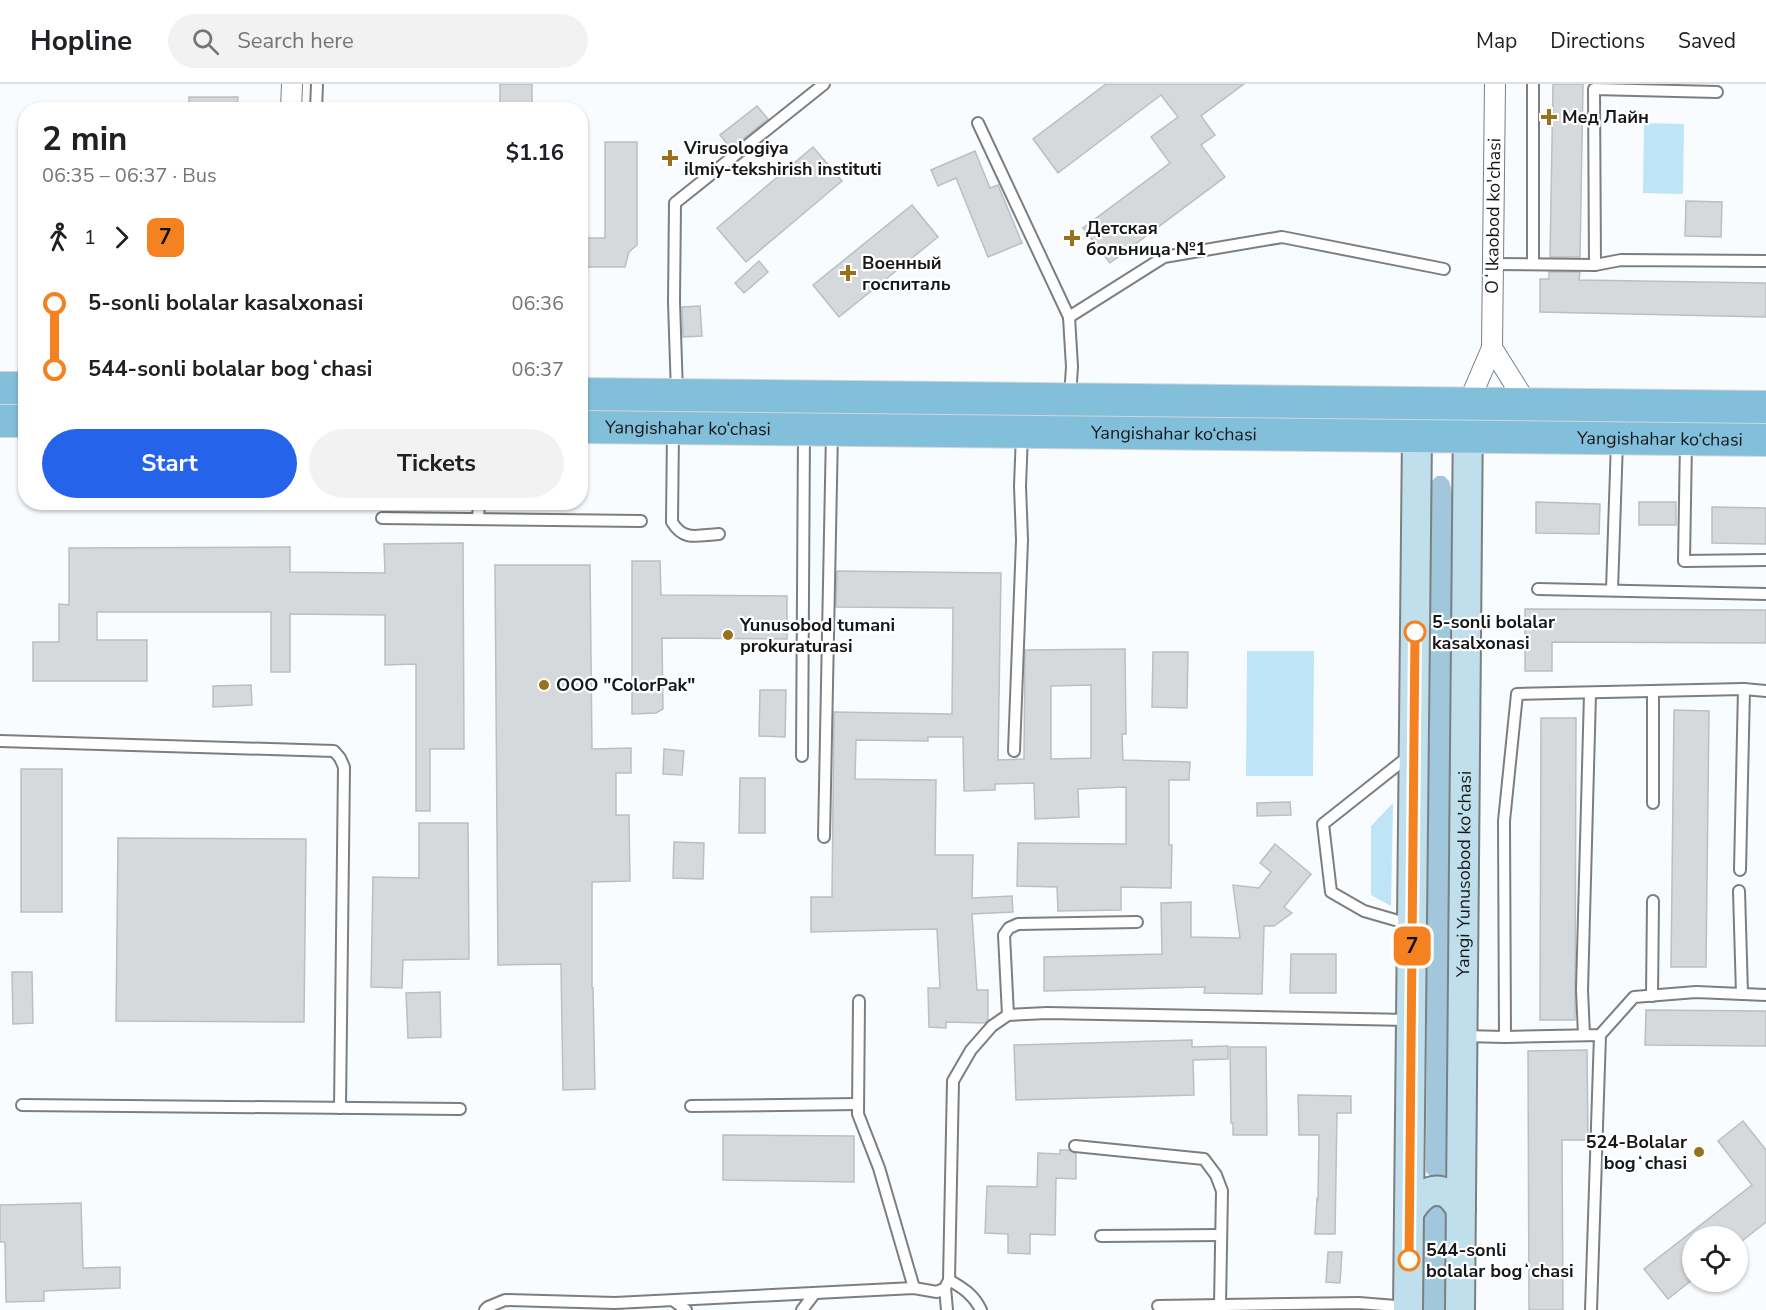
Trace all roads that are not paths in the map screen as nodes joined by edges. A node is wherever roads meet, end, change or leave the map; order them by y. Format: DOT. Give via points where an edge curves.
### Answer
graph roads {
  1 [pos="292,84"];
  2 [pos="317,84"];
  3 [pos="824,84"];
  4 [pos="1495,84"];
  5 [pos="1533,84"];
  6 [pos="1594,87"];
  7 [pos="1717,92"];
  8 [pos="291,102"];
  9 [pos="316,102"];
  10 [pos="978,123"];
  11 [pos="1766,261"];
  12 [pos="1493,264"];
  13 [pos="1533,264"];
  14 [pos="1595,265"];
  15 [pos="1443,269"];
  16 [pos="1069,317"];
  17 [pos="1492,348"];
  18 [pos="0,388"];
  19 [pos="18,388"];
  20 [pos="588,394"];
  21 [pos="677,395"];
  22 [pos="717,396"];
  23 [pos="1070,399"];
  24 [pos="1468,404"];
  25 [pos="1527,404"];
  26 [pos="1766,407"];
  27 [pos="0,421"];
  28 [pos="18,421"];
  29 [pos="588,427"];
  30 [pos="673,428"];
  31 [pos="717,428"];
  32 [pos="818,429"];
  33 [pos="1022,431"];
  34 [pos="1416,435"];
  35 [pos="1468,436"];
  36 [pos="1617,438"];
  37 [pos="1687,438"];
  38 [pos="1766,440"];
  39 [pos="479,510"];
  40 [pos="382,518"];
  41 [pos="478,519"];
  42 [pos="641,521"];
  43 [pos="719,534"];
  44 [pos="1766,560"];
  45 [pos="1538,589"];
  46 [pos="1612,590"];
  47 [pos="1766,594"];
  48 [pos="1744,689"];
  49 [pos="1766,691"];
  50 [pos="1653,692"];
  51 [pos="1590,694"];
  52 [pos="0,741"];
  53 [pos="1014,751"];
  54 [pos="1414,752"];
  55 [pos="802,756"];
  56 [pos="1653,803"];
  57 [pos="824,837"];
  58 [pos="1740,870"];
  59 [pos="1739,891"];
  60 [pos="1653,901"];
  61 [pos="1137,922"];
  62 [pos="1412,925"];
  63 [pos="1742,994"];
  64 [pos="1766,995"];
  65 [pos="1652,996"];
  66 [pos="859,1000"];
  67 [pos="1008,1016"];
  68 [pos="1411,1020"];
  69 [pos="1584,1035"];
  70 [pos="1600,1035"];
  71 [pos="1462,1036"];
  72 [pos="1505,1037"];
  73 [pos="858,1104"];
  74 [pos="22,1105"];
  75 [pos="691,1106"];
  76 [pos="340,1108"];
  77 [pos="460,1109"];
  78 [pos="1075,1146"];
  79 [pos="1461,1209"];
  80 [pos="1409,1213"];
  81 [pos="1221,1234"];
  82 [pos="1101,1236"];
  83 [pos="947,1284"];
  84 [pos="914,1288"];
  85 [pos="815,1293"];
  86 [pos="674,1300"];
  87 [pos="1220,1305"];
  88 [pos="1158,1306"];
  89 [pos="615,1307"];
  90 [pos="1408,1308"];
  91 [pos="485,1310"];
  92 [pos="686,1310"];
  93 [pos="802,1310"];
  94 [pos="947,1310"];
  95 [pos="981,1310"];
  96 [pos="1460,1310"];
  97 [pos="1591,1310"];
  1 -- 8 [label="street"];
  2 -- 9 [label="lane"];
  3 -- 21 [label="lane" via="675,203"];
  4 -- 12 [label="street, Oʻlkaobod ko'chasi"];
  5 -- 13 [label="lane"];
  6 -- 7 [label="lane"];
  6 -- 14 [label="lane"];
  10 -- 16 [label="lane"];
  11 -- 14 [label="lane" via="1622,260"];
  12 -- 13 [label="lane"];
  12 -- 17 [label="street, Oʻlkaobod ko'chasi"];
  13 -- 14 [label="lane"];
  15 -- 16 [label="lane" via="1282,237 1164,257"];
  16 -- 23 [label="lane"];
  17 -- 24 [label="street, Oʻlkaobod ko'chasi"];
  17 -- 25 [label="street"];
  18 -- 19 [label="main road"];
  20 -- 21 [label="main road, Yangishahar ko‘chasi"];
  21 -- 22 [label="main road, Yangishahar ko‘chasi"];
  22 -- 23 [label="main road, Yangishahar ko‘chasi"];
  22 -- 31 [label="main road" via="725,413"];
  23 -- 24 [label="main road, Yangishahar ko‘chasi"];
  24 -- 25 [label="main road, Yangishahar ko‘chasi"];
  24 -- 34 [label="main road"];
  24 -- 35 [label="main road, Yangi Yunusobod ko'chasi"];
  25 -- 26 [label="main road, Yangishahar ko‘chasi"];
  27 -- 28 [label="main road"];
  29 -- 30 [label="main road, Yangishahar ko‘chasi"];
  30 -- 31 [label="main road, Yangishahar ko‘chasi"];
  30 -- 43 [label="lane" via="672,522 686,536"];
  31 -- 32 [label="main road, Yangishahar ko‘chasi"];
  32 -- 33 [label="main road, Yangishahar ko‘chasi"];
  32 -- 55 [label="lane"];
  32 -- 57 [label="lane"];
  33 -- 34 [label="main road, Yangishahar ko‘chasi"];
  33 -- 53 [label="lane"];
  34 -- 35 [label="main road, Yangishahar ko‘chasi"];
  34 -- 54 [label="main road"];
  35 -- 36 [label="main road, Yangishahar ko‘chasi"];
  35 -- 71 [label="main road, Yangi Yunusobod ko'chasi"];
  36 -- 37 [label="main road, Yangishahar ko‘chasi"];
  36 -- 46 [label="lane"];
  37 -- 38 [label="main road, Yangishahar ko‘chasi"];
  37 -- 44 [label="lane" via="1684,561"];
  39 -- 41 [label="lane"];
  40 -- 41 [label="lane"];
  41 -- 42 [label="lane"];
  45 -- 46 [label="lane"];
  46 -- 47 [label="lane"];
  48 -- 49 [label="lane"];
  48 -- 50 [label="lane"];
  48 -- 58 [label="lane"];
  50 -- 51 [label="lane"];
  50 -- 56 [label="lane"];
  51 -- 69 [label="lane"];
  51 -- 72 [label="lane" via="1517,694 1504,821"];
  52 -- 76 [label="lane" via="334,751 344,767"];
  54 -- 62 [label="main road"];
  54 -- 62 [label="lane" via="1323,824 1331,892 1364,911"];
  59 -- 63 [label="lane"];
  60 -- 65 [label="lane"];
  61 -- 67 [label="lane" via="1018,924 1009,928 1004,935"];
  62 -- 68 [label="main road"];
  63 -- 64 [label="lane"];
  63 -- 65 [label="lane" via="1696,992"];
  65 -- 70 [label="lane" via="1634,997"];
  66 -- 73 [label="lane"];
  67 -- 68 [label="lane" via="1047,1013"];
  67 -- 83 [label="lane" via="992,1026 970,1050 953,1081"];
  68 -- 80 [label="main road"];
  69 -- 70 [label="lane"];
  69 -- 72 [label="lane"];
  70 -- 97 [label="lane"];
  71 -- 72 [label="lane"];
  71 -- 79 [label="main road, Yangi Yunusobod ko'chasi"];
  73 -- 75 [label="lane"];
  73 -- 84 [label="lane"];
  74 -- 76 [label="lane"];
  76 -- 77 [label="lane"];
  78 -- 81 [label="lane" via="1204,1159 1222,1191"];
  79 -- 80 [label="main road" via="1449,1194 1436,1191 1425,1193"];
  79 -- 96 [label="main road, Yangi Yunusobod ko'chasi"];
  80 -- 90 [label="main road"];
  81 -- 82 [label="lane"];
  81 -- 87 [label="lane"];
  83 -- 84 [label="lane" via="937,1292"];
  83 -- 94 [label="lane"];
  83 -- 95 [label="lane" via="968,1291"];
  84 -- 85 [label="lane"];
  85 -- 86 [label="lane"];
  85 -- 93 [label="lane"];
  86 -- 89 [label="lane"];
  86 -- 92 [label="lane"];
  87 -- 88 [label="lane"];
  87 -- 90 [label="lane" via="1359,1303"];
  89 -- 91 [label="lane" via="505,1300"];
}
